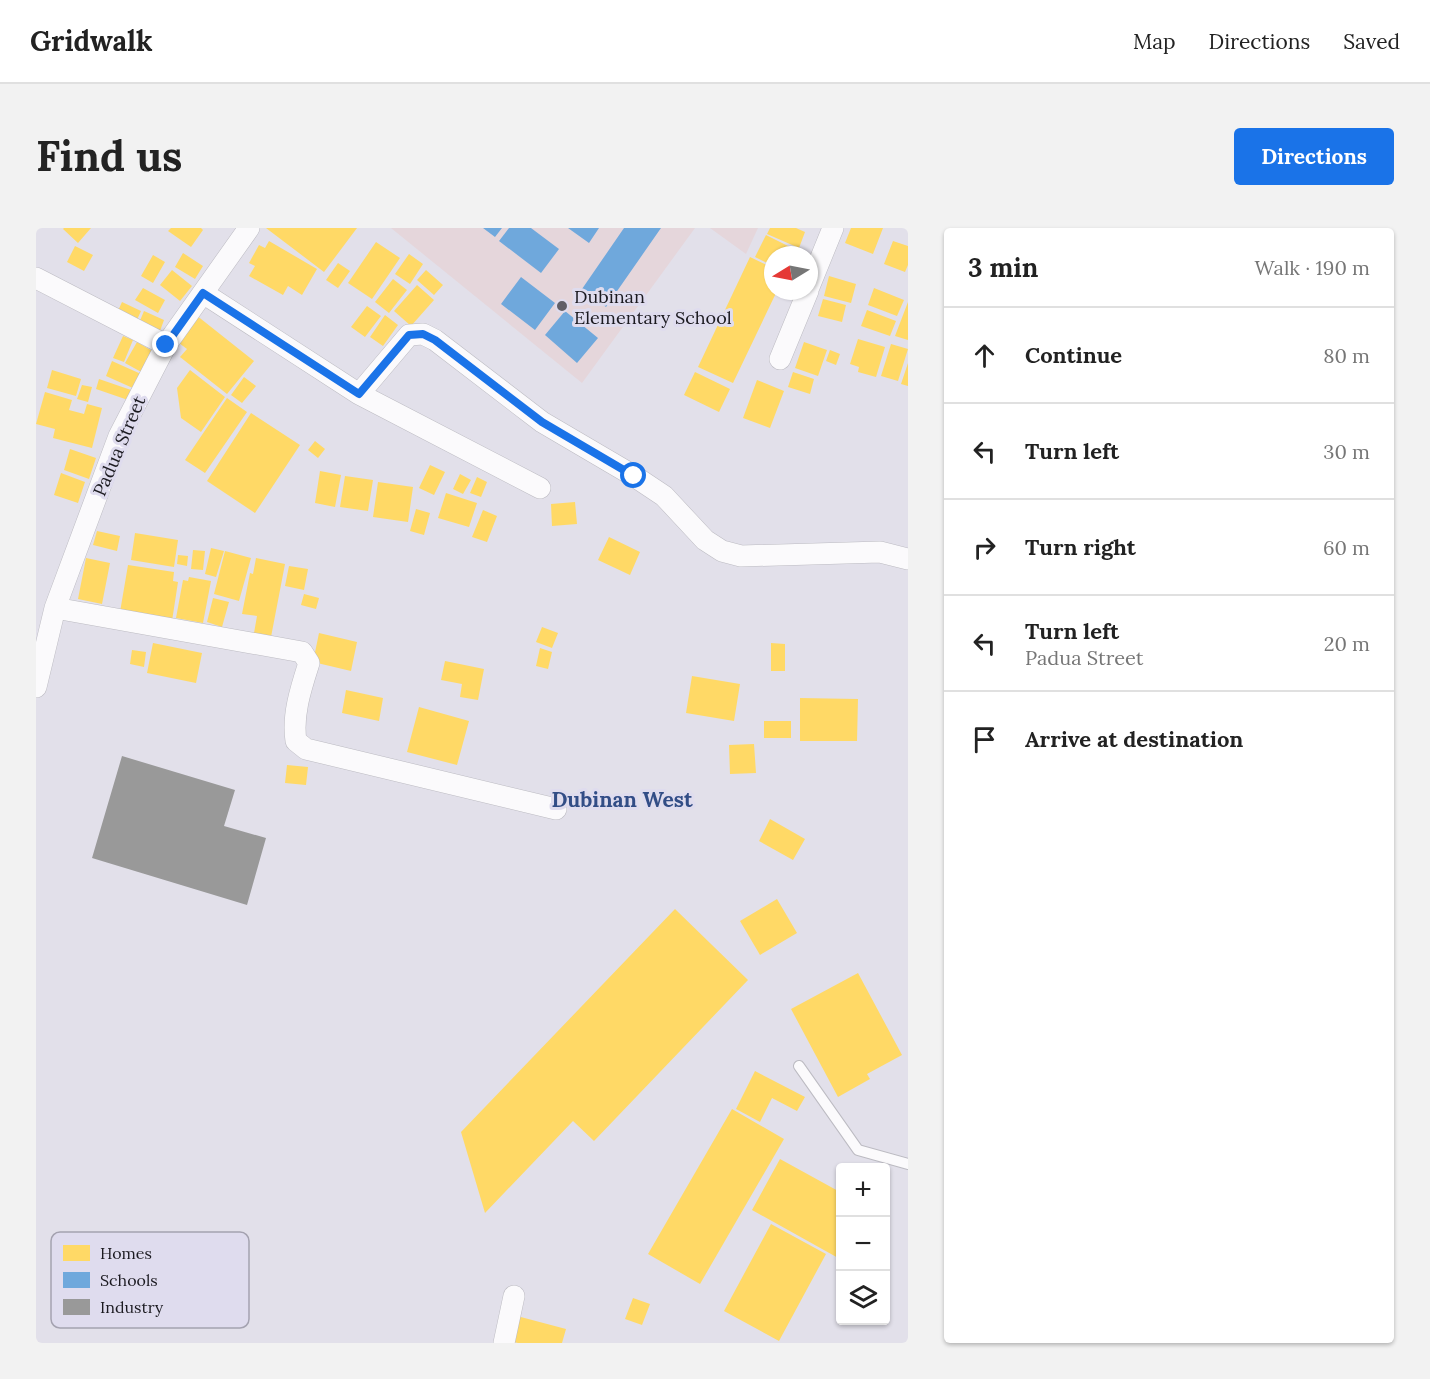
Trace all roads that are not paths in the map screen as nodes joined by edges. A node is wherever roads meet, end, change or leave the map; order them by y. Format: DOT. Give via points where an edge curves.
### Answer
graph roads {
  1 [pos="249,228"];
  2 [pos="833,228"];
  3 [pos="818,265"];
  4 [pos="36,278"];
  5 [pos="203,293"];
  6 [pos="804,300"];
  7 [pos="166,345"];
  8 [pos="780,359"];
  9 [pos="359,394"];
  10 [pos="540,488"];
  11 [pos="908,559"];
  12 [pos="55,608"];
  13 [pos="36,687"];
  14 [pos="556,809"];
  15 [pos="799,1066"];
  16 [pos="908,1164"];
  17 [pos="514,1296"];
  18 [pos="504,1343"];
  1 -- 5 [label="street, Padua Street"];
  2 -- 3 [label="street"];
  4 -- 7 [label="street"];
  5 -- 7 [label="street, Padua Street"];
  5 -- 9 [label="street"];
  6 -- 8 [label="street"];
  7 -- 12 [label="street, Padua Street" via="120,436"];
  9 -- 10 [label="street"];
  9 -- 11 [label="street" via="409,335 423,334 542,422 664,496 705,540 722,551 741,556 880,552"];
  12 -- 13 [label="street, Padua Street"];
  12 -- 14 [label="street" via="302,652 309,663 294,726 296,741 306,749"];
  15 -- 16 [label="lane" via="858,1150"];
  17 -- 18 [label="street"];
}
